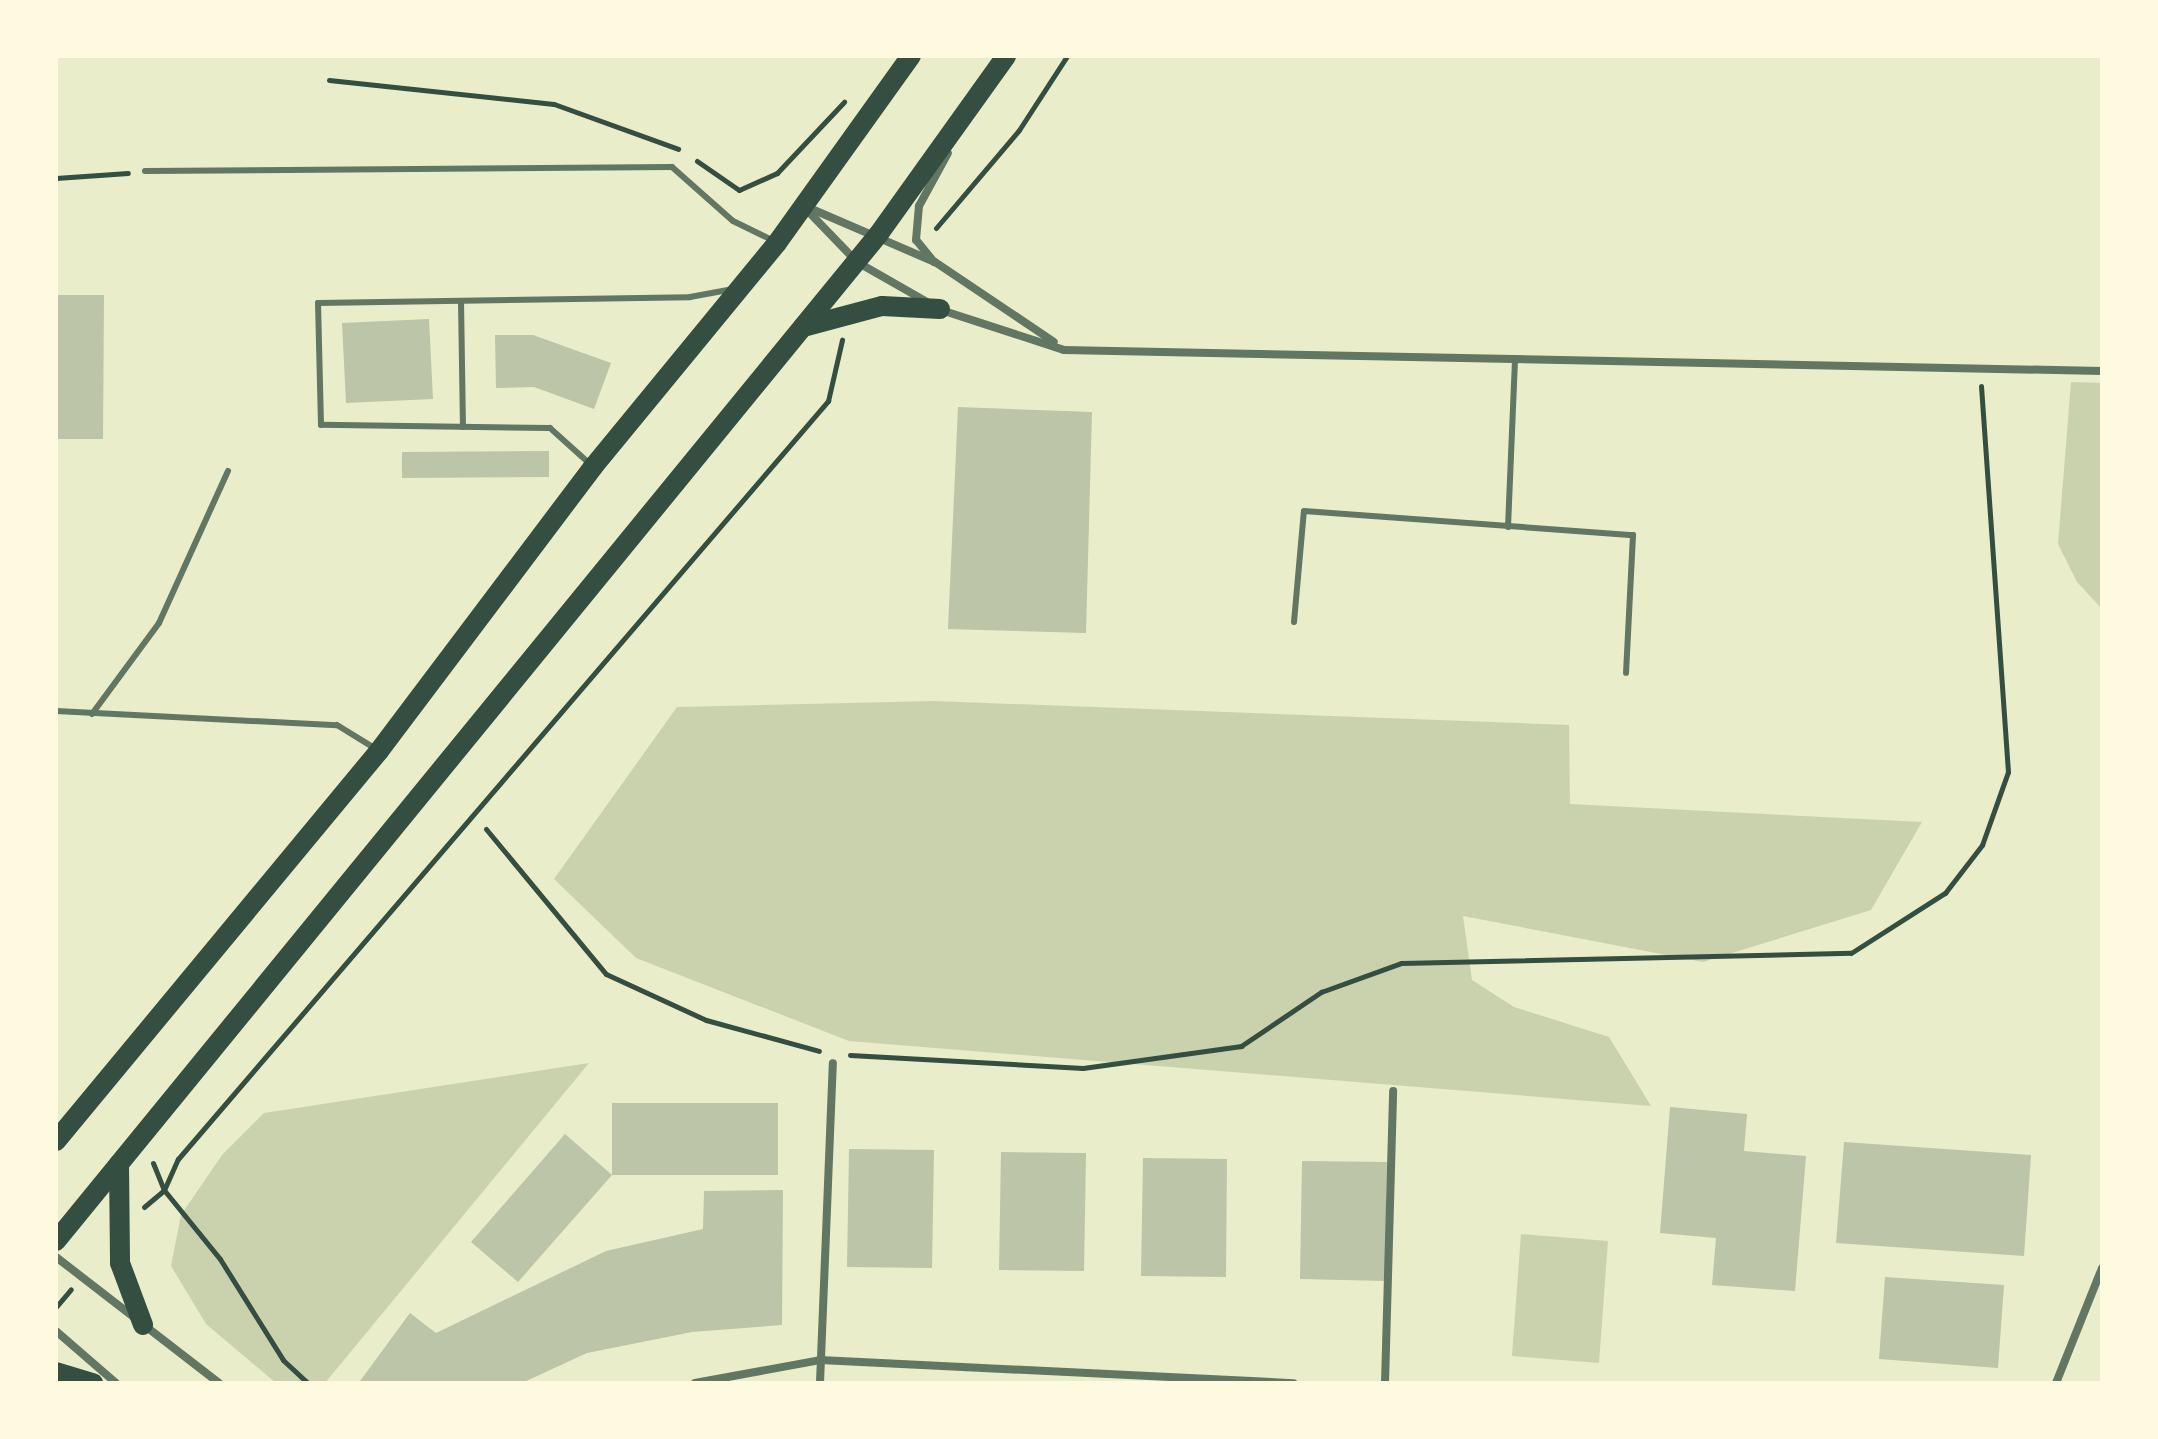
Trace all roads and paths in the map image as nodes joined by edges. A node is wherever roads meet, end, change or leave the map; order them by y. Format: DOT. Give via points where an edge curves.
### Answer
graph roads {
  1 [pos="911,56"];
  2 [pos="1006,56"];
  3 [pos="1067,56"];
  4 [pos="992,76"];
  5 [pos="329,80"];
  6 [pos="853,92"];
  7 [pos="145,171"];
  8 [pos="56,178"];
  9 [pos="803,205"];
  10 [pos="878,235"];
  11 [pos="777,243"];
  12 [pos="921,246"];
  13 [pos="857,262"];
  14 [pos="935,262"];
  15 [pos="741,288"];
  16 [pos="461,301"];
  17 [pos="868,309"];
  18 [pos="940,309"];
  19 [pos="803,327"];
  20 [pos="1064,350"];
  21 [pos="1515,362"];
  22 [pos="1980,369"];
  23 [pos="2102,371"];
  24 [pos="463,427"];
  25 [pos="593,467"];
  26 [pos="228,471"];
  27 [pos="1508,527"];
  28 [pos="1294,622"];
  29 [pos="1626,673"];
  30 [pos="56,711"];
  31 [pos="92,715"];
  32 [pos="379,751"];
  33 [pos="486,829"];
  34 [pos="832,1059"];
  35 [pos="1393,1091"];
  36 [pos="141,1136"];
  37 [pos="56,1141"];
  38 [pos="119,1164"];
  39 [pos="164,1190"];
  40 [pos="56,1241"];
  41 [pos="56,1257"];
  42 [pos="2102,1268"];
  43 [pos="143,1325"];
  44 [pos="56,1331"];
  45 [pos="820,1360"];
  46 [pos="56,1372"];
  47 [pos="93,1383"];
  48 [pos="116,1383"];
  49 [pos="219,1383"];
  50 [pos="308,1383"];
  51 [pos="695,1383"];
  52 [pos="820,1383"];
  53 [pos="1293,1383"];
  54 [pos="1385,1383"];
  55 [pos="2056,1383"];
  1 -- 9 [label="main road"];
  2 -- 4 [label="main road"];
  3 -- 12 [label="path" via="1019,130"];
  4 -- 10 [label="main road"];
  4 -- 12 [label="street" via="919,206 916,240"];
  5 -- 6 [label="path" via="554,104 666,140 739,190 777,173"];
  7 -- 8 [label="path"];
  7 -- 11 [label="lane" via="672,167 733,221"];
  9 -- 10 [label="street"];
  9 -- 11 [label="main road"];
  9 -- 13 [label="street"];
  10 -- 13 [label="main road"];
  10 -- 14 [label="street"];
  11 -- 15 [label="main road"];
  12 -- 14 [label="street"];
  13 -- 18 [label="street"];
  13 -- 19 [label="main road"];
  14 -- 20 [label="street"];
  15 -- 16 [label="lane" via="690,297"];
  15 -- 25 [label="main road"];
  16 -- 24 [label="lane"];
  16 -- 24 [label="lane" via="318,303 318,319 321,425"];
  17 -- 18 [label="main road"];
  17 -- 19 [label="main road"];
  17 -- 39 [label="path" via="841,341 828,401 178,1159"];
  18 -- 20 [label="street"];
  19 -- 36 [label="main road"];
  20 -- 21 [label="street"];
  21 -- 22 [label="street"];
  21 -- 27 [label="lane"];
  22 -- 23 [label="street"];
  22 -- 34 [label="path" via="2008,772 1982,845 1945,893 1851,953 1401,963 1321,992 1241,1046 1083,1068"];
  24 -- 25 [label="lane" via="550,428"];
  25 -- 32 [label="main road"];
  26 -- 31 [label="lane" via="159,623"];
  27 -- 28 [label="lane" via="1304,511"];
  27 -- 29 [label="lane" via="1633,535"];
  30 -- 31 [label="lane"];
  31 -- 32 [label="lane" via="337,725"];
  32 -- 37 [label="main road"];
  33 -- 34 [label="path" via="606,974 706,1020"];
  34 -- 45 [label="street"];
  35 -- 54 [label="street"];
  36 -- 38 [label="main road"];
  36 -- 39 [label="path"];
  38 -- 40 [label="main road"];
  38 -- 43 [label="main road" via="120,1263"];
  39 -- 50 [label="path" via="220,1259 283,1360"];
  41 -- 43 [label="street"];
  42 -- 55 [label="street"];
  43 -- 49 [label="street"];
  44 -- 48 [label="street"];
  45 -- 51 [label="street"];
  45 -- 52 [label="street"];
  45 -- 53 [label="street"];
  46 -- 47 [label="main road"];
}
